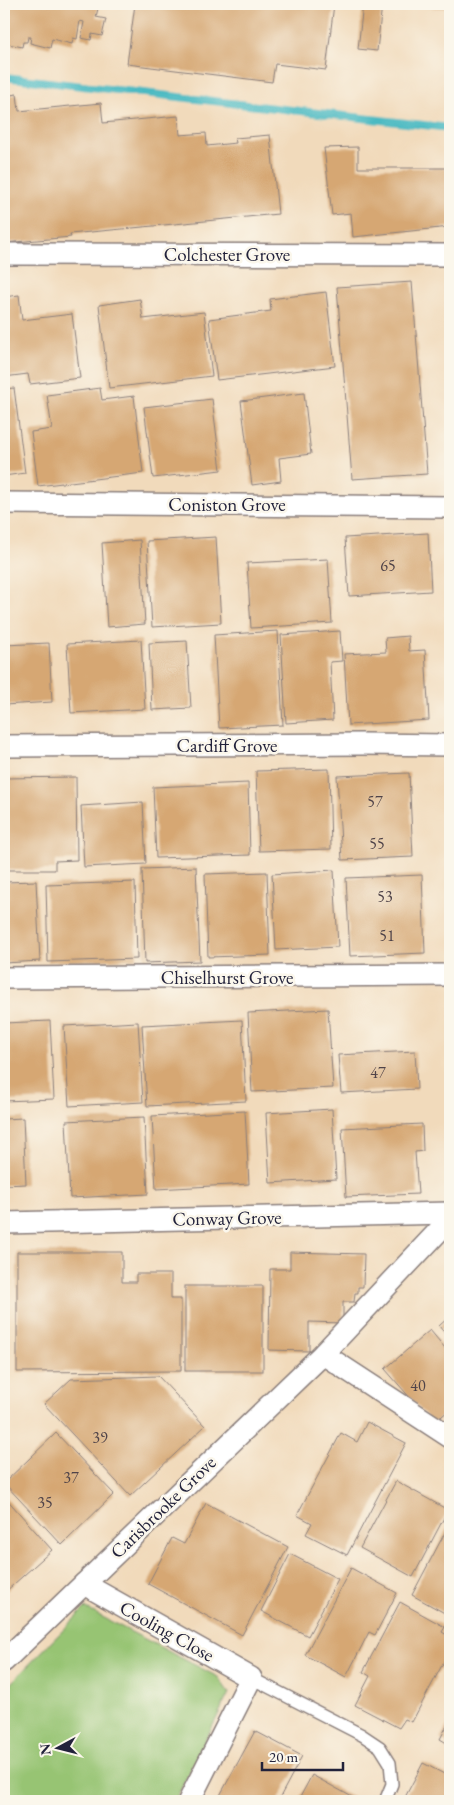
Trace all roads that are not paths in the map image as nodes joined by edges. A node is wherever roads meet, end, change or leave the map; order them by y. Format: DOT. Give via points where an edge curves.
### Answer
graph roads {
  1 [pos="4,254"];
  2 [pos="450,255"];
  3 [pos="4,503"];
  4 [pos="450,507"];
  5 [pos="450,745"];
  6 [pos="4,746"];
  7 [pos="450,975"];
  8 [pos="4,978"];
  9 [pos="450,1213"];
  10 [pos="450,1220"];
  11 [pos="4,1223"];
  12 [pos="323,1354"];
  13 [pos="450,1437"];
  14 [pos="84,1584"];
  15 [pos="4,1661"];
  16 [pos="251,1678"];
  17 [pos="189,1801"];
  18 [pos="385,1801"];
  1 -- 2 [label="street, Colchester Grove"];
  3 -- 4 [label="street, Coniston Grove"];
  5 -- 6 [label="street, Cardiff Grove"];
  7 -- 8 [label="street, Chiselhurst Grove"];
  9 -- 11 [label="street, Conway Grove"];
  10 -- 12 [label="street, Carisbrooke Grove"];
  12 -- 13 [label="street"];
  12 -- 14 [label="street, Carisbrooke Grove"];
  14 -- 15 [label="street, Carisbrooke Grove"];
  14 -- 16 [label="street, Cooling Close"];
  16 -- 17 [label="street"];
  16 -- 18 [label="lane, Cooling Close" via="380,1747 390,1762 392,1784"];
}
